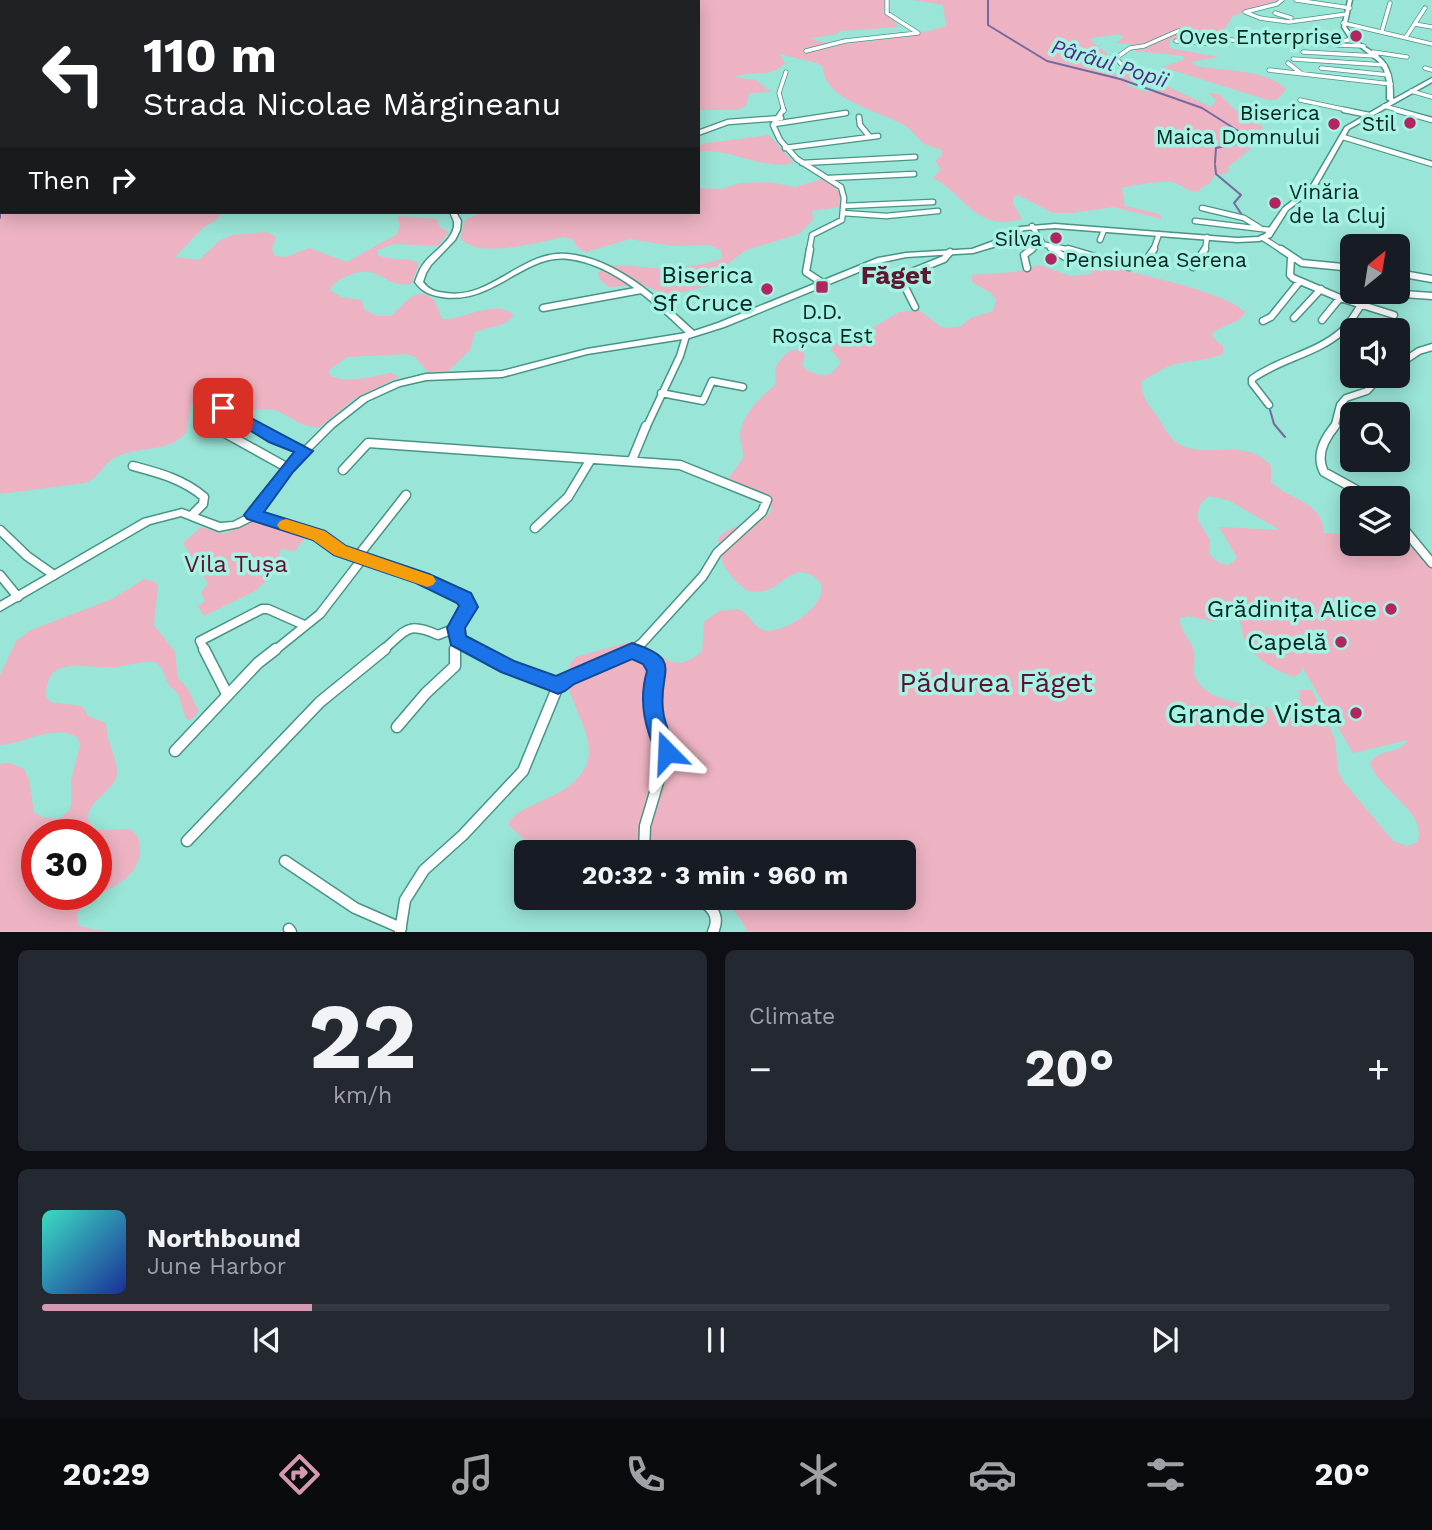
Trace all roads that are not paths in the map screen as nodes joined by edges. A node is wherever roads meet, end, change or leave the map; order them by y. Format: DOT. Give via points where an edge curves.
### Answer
graph roads {
  1 [pos="887,0"];
  2 [pos="1282,0"];
  3 [pos="1296,0"];
  4 [pos="1350,0"];
  5 [pos="1310,2"];
  6 [pos="1390,3"];
  7 [pos="1306,7"];
  8 [pos="1425,8"];
  9 [pos="1349,11"];
  10 [pos="1275,13"];
  11 [pos="1295,20"];
  12 [pos="1270,22"];
  13 [pos="1343,23"];
  14 [pos="1259,24"];
  15 [pos="1415,24"];
  16 [pos="1432,27"];
  17 [pos="1382,31"];
  18 [pos="1406,37"];
  19 [pos="1353,39"];
  20 [pos="1228,40"];
  21 [pos="1176,41"];
  22 [pos="1328,44"];
  23 [pos="1432,44"];
  24 [pos="1364,46"];
  25 [pos="806,51"];
  26 [pos="1304,52"];
  27 [pos="1375,54"];
  28 [pos="1407,57"];
  29 [pos="1121,64"];
  30 [pos="1385,65"];
  31 [pos="1321,68"];
  32 [pos="1425,68"];
  33 [pos="1269,70"];
  34 [pos="1344,70"];
  35 [pos="1432,70"];
  36 [pos="786,72"];
  37 [pos="1302,74"];
  38 [pos="1388,75"];
  39 [pos="1432,80"];
  40 [pos="1391,84"];
  41 [pos="1411,91"];
  42 [pos="1432,97"];
  43 [pos="1300,100"];
  44 [pos="1394,101"];
  45 [pos="1384,106"];
  46 [pos="846,113"];
  47 [pos="1369,115"];
  48 [pos="859,117"];
  49 [pos="781,118"];
  50 [pos="1432,120"];
  51 [pos="773,124"];
  52 [pos="700,132"];
  53 [pos="878,136"];
  54 [pos="870,137"];
  55 [pos="1343,137"];
  56 [pos="785,148"];
  57 [pos="915,157"];
  58 [pos="801,163"];
  59 [pos="1432,164"];
  60 [pos="914,174"];
  61 [pos="829,178"];
  62 [pos="933,202"];
  63 [pos="844,206"];
  64 [pos="1202,208"];
  65 [pos="938,211"];
  66 [pos="843,213"];
  67 [pos="454,214"];
  68 [pos="1195,221"];
  69 [pos="1032,226"];
  70 [pos="1261,228"];
  71 [pos="1104,230"];
  72 [pos="1270,230"];
  73 [pos="1159,234"];
  74 [pos="1207,237"];
  75 [pos="1263,238"];
  76 [pos="1100,240"];
  77 [pos="1041,244"];
  78 [pos="950,252"];
  79 [pos="1148,258"];
  80 [pos="1291,258"];
  81 [pos="1070,260"];
  82 [pos="1129,267"];
  83 [pos="1193,267"];
  84 [pos="1340,267"];
  85 [pos="1027,268"];
  86 [pos="1410,275"];
  87 [pos="1432,279"];
  88 [pos="1300,281"];
  89 [pos="821,282"];
  90 [pos="1321,289"];
  91 [pos="641,290"];
  92 [pos="1410,294"];
  93 [pos="1432,296"];
  94 [pos="1340,298"];
  95 [pos="1358,304"];
  96 [pos="1361,305"];
  97 [pos="915,307"];
  98 [pos="543,308"];
  99 [pos="1394,315"];
  100 [pos="1294,318"];
  101 [pos="1322,320"];
  102 [pos="1264,321"];
  103 [pos="689,335"];
  104 [pos="1432,347"];
  105 [pos="1410,357"];
  106 [pos="743,387"];
  107 [pos="1370,388"];
  108 [pos="661,393"];
  109 [pos="1269,405"];
  110 [pos="223,408"];
  111 [pos="214,427"];
  112 [pos="305,451"];
  113 [pos="591,459"];
  114 [pos="632,460"];
  115 [pos="132,466"];
  116 [pos="288,468"];
  117 [pos="343,470"];
  118 [pos="1349,486"];
  119 [pos="406,495"];
  120 [pos="192,515"];
  121 [pos="253,515"];
  122 [pos="535,528"];
  123 [pos="0,530"];
  124 [pos="1410,536"];
  125 [pos="360,557"];
  126 [pos="1432,563"];
  127 [pos="0,575"];
  128 [pos="54,575"];
  129 [pos="18,597"];
  130 [pos="0,607"];
  131 [pos="304,625"];
  132 [pos="456,628"];
  133 [pos="457,640"];
  134 [pos="632,650"];
  135 [pos="558,686"];
  136 [pos="226,694"];
  137 [pos="397,727"];
  138 [pos="175,751"];
  139 [pos="644,840"];
  140 [pos="187,841"];
  141 [pos="285,861"];
  142 [pos="713,910"];
  143 [pos="401,930"];
  144 [pos="713,932"];
  1 -- 25 [label="street" via="887,13 917,34 845,41"];
  2 -- 12 [label="street" via="1245,12"];
  3 -- 5 [label="street"];
  4 -- 9 [label="main road"];
  5 -- 7 [label="street"];
  5 -- 9 [label="street"];
  6 -- 17 [label="street"];
  8 -- 15 [label="street"];
  9 -- 11 [label="street" via="1311,21"];
  9 -- 13 [label="main road"];
  10 -- 11 [label="street"];
  11 -- 12 [label="street"];
  12 -- 14 [label="street"];
  13 -- 17 [label="street"];
  13 -- 19 [label="main road"];
  15 -- 16 [label="street"];
  15 -- 18 [label="street"];
  17 -- 18 [label="street"];
  18 -- 23 [label="street"];
  19 -- 22 [label="street"];
  19 -- 24 [label="main road"];
  20 -- 21 [label="street" via="1215,44"];
  20 -- 22 [label="street"];
  20 -- 29 [label="street" via="1176,32 1126,50 1116,58"];
  22 -- 24 [label="street"];
  24 -- 27 [label="main road"];
  26 -- 27 [label="street"];
  27 -- 28 [label="street"];
  27 -- 30 [label="main road"];
  30 -- 37 [label="street" via="1291,61"];
  30 -- 38 [label="main road"];
  31 -- 38 [label="street"];
  32 -- 35 [label="street"];
  33 -- 37 [label="street"];
  34 -- 38 [label="street"];
  36 -- 49 [label="street" via="779,93"];
  37 -- 40 [label="street"];
  38 -- 40 [label="main road"];
  39 -- 41 [label="main road"];
  40 -- 44 [label="main road" via="1390,99"];
  41 -- 42 [label="street"];
  41 -- 44 [label="main road"];
  43 -- 47 [label="street"];
  44 -- 45 [label="main road"];
  45 -- 47 [label="main road"];
  45 -- 50 [label="street"];
  46 -- 51 [label="street"];
  47 -- 55 [label="main road" via="1348,128"];
  48 -- 54 [label="street"];
  49 -- 51 [label="street"];
  49 -- 52 [label="street" via="728,122"];
  51 -- 56 [label="street"];
  53 -- 54 [label="street"];
  54 -- 56 [label="street"];
  55 -- 59 [label="street"];
  55 -- 72 [label="main road" via="1313,188 1285,209"];
  56 -- 58 [label="street"];
  57 -- 58 [label="street"];
  58 -- 61 [label="street"];
  60 -- 61 [label="street"];
  61 -- 63 [label="street" via="841,186"];
  62 -- 63 [label="street"];
  63 -- 66 [label="street"];
  64 -- 70 [label="street" via="1244,218"];
  65 -- 66 [label="street" via="886,216"];
  66 -- 89 [label="street" via="836,225 813,235 806,272"];
  67 -- 91 [label="main road" via="458,230 420,275 420,284 428,291 447,296 475,292 558,255 585,259"];
  68 -- 70 [label="street"];
  69 -- 71 [label="main road"];
  69 -- 77 [label="street" via="1040,234"];
  69 -- 78 [label="main road" via="982,249"];
  70 -- 72 [label="street"];
  71 -- 73 [label="main road"];
  71 -- 76 [label="street"];
  72 -- 75 [label="main road"];
  73 -- 74 [label="main road"];
  73 -- 79 [label="street"];
  74 -- 75 [label="main road"];
  74 -- 83 [label="street" via="1204,253"];
  75 -- 80 [label="street"];
  77 -- 81 [label="street"];
  77 -- 82 [label="street"];
  77 -- 85 [label="street" via="1024,255"];
  78 -- 89 [label="main road" via="889,257"];
  78 -- 97 [label="street" via="907,274 905,291"];
  80 -- 84 [label="street"];
  80 -- 88 [label="street" via="1290,275"];
  86 -- 87 [label="street"];
  88 -- 90 [label="street"];
  88 -- 102 [label="street"];
  89 -- 103 [label="main road"];
  90 -- 94 [label="street"];
  90 -- 100 [label="street"];
  91 -- 98 [label="street"];
  91 -- 103 [label="main road"];
  92 -- 93 [label="street"];
  94 -- 101 [label="street"];
  95 -- 96 [label="street"];
  96 -- 99 [label="street"];
  96 -- 109 [label="street" via="1341,332 1252,380"];
  103 -- 108 [label="street"];
  103 -- 112 [label="main road" via="587,352 502,374 411,379 364,399"];
  104 -- 105 [label="street"];
  106 -- 108 [label="street" via="712,382 703,401"];
  107 -- 118 [label="street" via="1346,398 1334,428 1324,437 1320,465"];
  108 -- 114 [label="street"];
  110 -- 112 [label="street"];
  111 -- 116 [label="street"];
  112 -- 116 [label="main road"];
  113 -- 114 [label="street"];
  113 -- 117 [label="street" via="368,443"];
  113 -- 122 [label="street" via="586,475"];
  114 -- 134 [label="street" via="680,465 767,500 762,512 717,553 703,576"];
  115 -- 120 [label="street" via="197,490 204,504"];
  116 -- 121 [label="main road"];
  119 -- 125 [label="street"];
  120 -- 121 [label="main road" via="219,527"];
  120 -- 128 [label="main road" via="175,512 147,520"];
  121 -- 125 [label="street" via="319,536 340,551"];
  123 -- 128 [label="street"];
  124 -- 126 [label="street"];
  125 -- 131 [label="street" via="320,614"];
  125 -- 132 [label="street" via="464,598 468,607"];
  127 -- 129 [label="street"];
  128 -- 129 [label="main road"];
  129 -- 130 [label="main road"];
  131 -- 136 [label="street"];
  131 -- 136 [label="street" via="262,609 200,641"];
  132 -- 133 [label="street"];
  132 -- 140 [label="street" via="438,635 411,627 320,702"];
  133 -- 135 [label="street"];
  133 -- 137 [label="street" via="455,666"];
  134 -- 135 [label="street"];
  134 -- 139 [label="street" via="656,664 653,714 667,752"];
  135 -- 143 [label="street" via="523,771 424,870 405,900"];
  136 -- 138 [label="street"];
  141 -- 143 [label="street" via="356,909"];
  142 -- 144 [label="street" via="718,918"];
}
